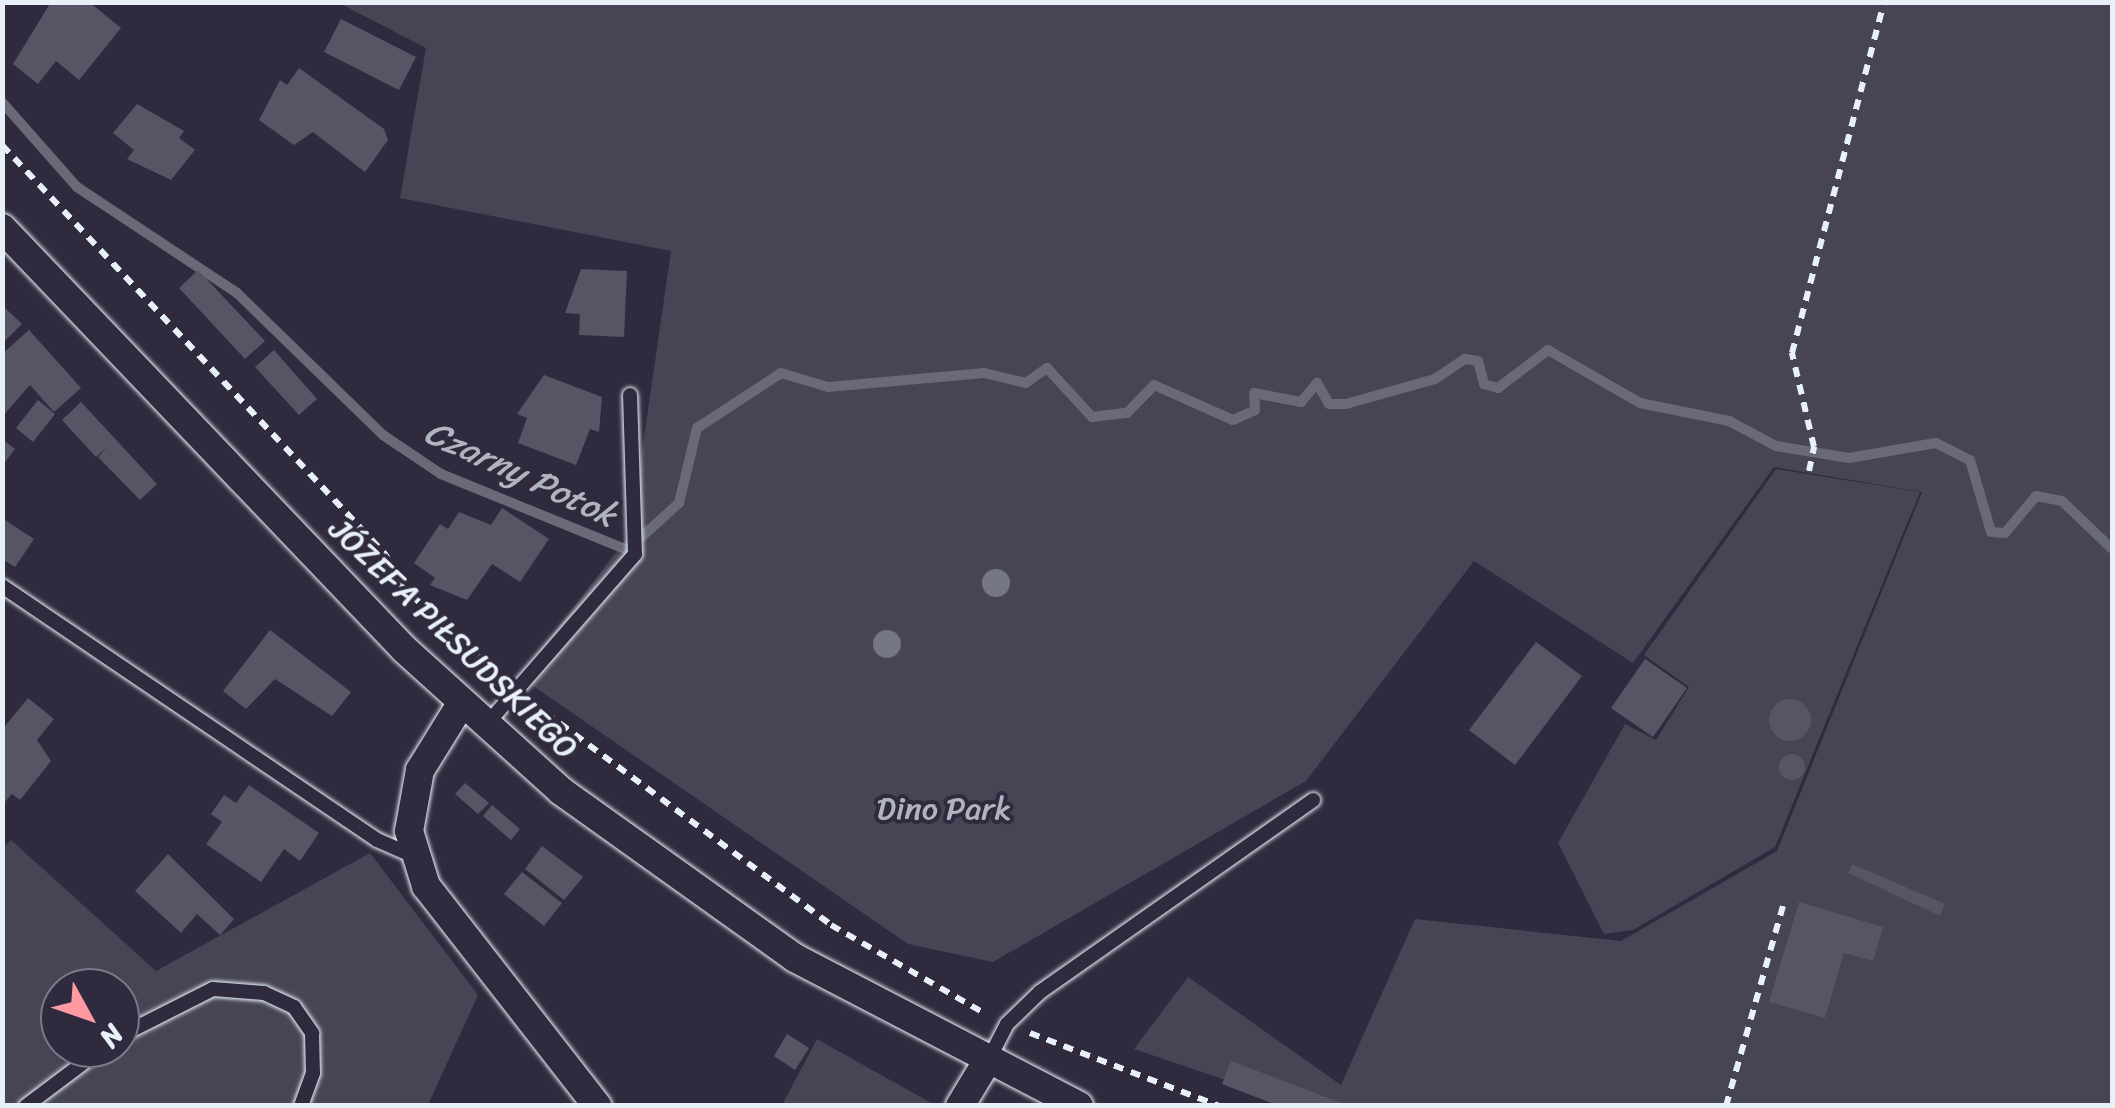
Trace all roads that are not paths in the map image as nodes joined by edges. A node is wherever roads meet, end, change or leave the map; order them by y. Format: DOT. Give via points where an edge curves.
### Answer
graph roads {
  1 [pos="2,228"];
  2 [pos="630,396"];
  3 [pos="2,586"];
  4 [pos="461,704"];
  5 [pos="486,725"];
  6 [pos="1313,800"];
  7 [pos="416,857"];
  8 [pos="140,1026"];
  9 [pos="986,1063"];
  10 [pos="76,1068"];
  11 [pos="26,1106"];
  12 [pos="301,1106"];
  13 [pos="596,1106"];
  14 [pos="960,1106"];
  15 [pos="1079,1106"];
  1 -- 4 [label="street, JÓZEFA PIŁSUDSKIEGO"];
  2 -- 5 [label="lane" via="635,554"];
  3 -- 7 [label="lane" via="378,840"];
  4 -- 5 [label="street, JÓZEFA PIŁSUDSKIEGO"];
  4 -- 7 [label="street" via="420,770 409,832"];
  5 -- 9 [label="street, JÓZEFA PIŁSUDSKIEGO" via="713,904"];
  6 -- 9 [label="lane" via="1007,1024"];
  7 -- 13 [label="street" via="426,886"];
  8 -- 12 [label="lane" via="213,988 264,993 294,1007 312,1033 313,1073"];
  9 -- 14 [label="street"];
  9 -- 15 [label="street, JÓZEFA PIŁSUDSKIEGO"];
  10 -- 11 [label="lane"];
}
